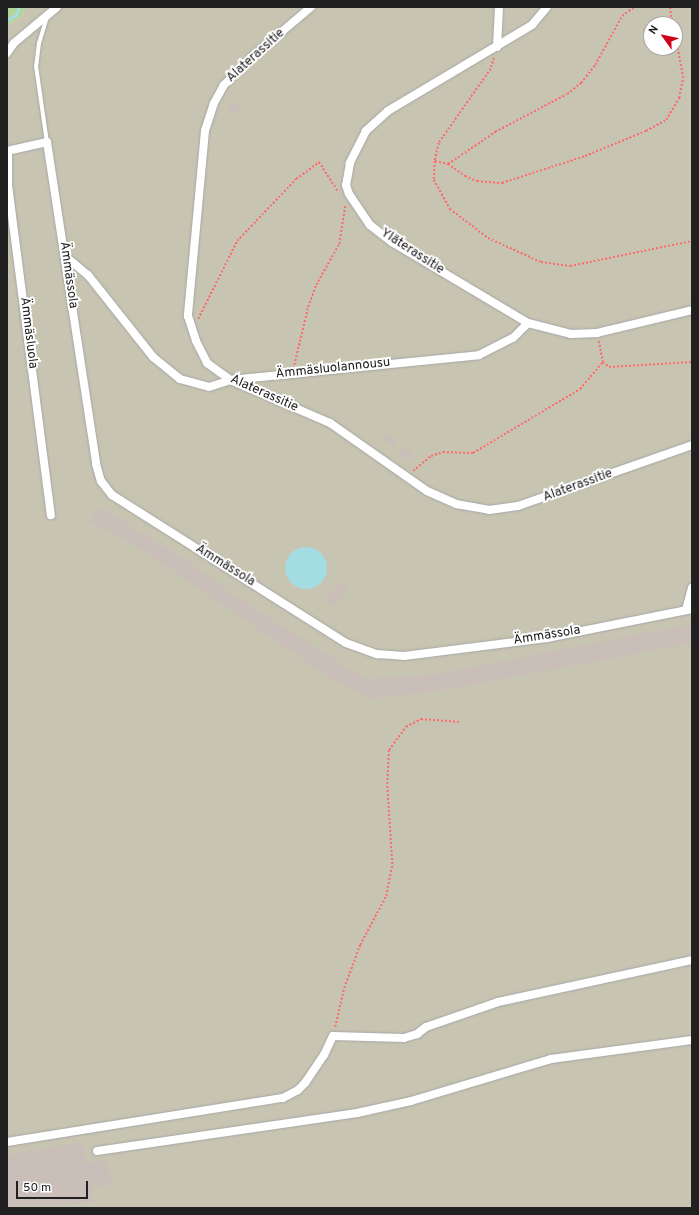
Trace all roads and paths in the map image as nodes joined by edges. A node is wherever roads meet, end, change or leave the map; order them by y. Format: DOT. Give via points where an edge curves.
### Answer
graph roads {
  1 [pos="57,7"];
  2 [pos="311,7"];
  3 [pos="499,7"];
  4 [pos="547,7"];
  5 [pos="634,7"];
  6 [pos="48,15"];
  7 [pos="497,47"];
  8 [pos="7,52"];
  9 [pos="679,56"];
  10 [pos="47,142"];
  11 [pos="7,151"];
  12 [pos="434,161"];
  13 [pos="448,164"];
  14 [pos="346,195"];
  15 [pos="692,241"];
  16 [pos="65,256"];
  17 [pos="692,310"];
  18 [pos="528,323"];
  19 [pos="192,329"];
  20 [pos="598,333"];
  21 [pos="603,362"];
  22 [pos="692,362"];
  23 [pos="292,373"];
  24 [pos="230,380"];
  25 [pos="692,445"];
  26 [pos="406,477"];
  27 [pos="51,515"];
  28 [pos="692,588"];
  29 [pos="689,610"];
  30 [pos="461,722"];
  31 [pos="692,960"];
  32 [pos="333,1036"];
  33 [pos="692,1040"];
  34 [pos="7,1142"];
  35 [pos="97,1151"];
  1 -- 6 [label="street"];
  2 -- 19 [label="street, Alaterassitie" via="252,57 224,85 214,103 204,131 200,161 188,316"];
  3 -- 7 [label="street"];
  4 -- 7 [label="street" via="532,25"];
  5 -- 13 [label="path" via="622,16 595,65 581,83 567,94 495,132"];
  6 -- 8 [label="street"];
  6 -- 10 [label="lane" via="39,44 36,66"];
  7 -- 12 [label="path" via="491,70 446,132"];
  7 -- 14 [label="street" via="388,111 366,131 350,162"];
  9 -- 13 [label="path" via="683,78 679,98 666,120 646,131 585,156 502,183 477,181"];
  10 -- 11 [label="street"];
  10 -- 16 [label="street, Ämmässola"];
  11 -- 27 [label="street, Ämmäsluola" via="8,185"];
  12 -- 13 [label="path"];
  12 -- 15 [label="path" via="434,180 450,209 488,238 541,262 570,266"];
  14 -- 18 [label="street, Yläterassitie" via="370,225 392,242"];
  14 -- 19 [label="path" via="319,162 296,179 237,241"];
  14 -- 23 [label="path" via="339,244 316,285"];
  16 -- 24 [label="street, Ämmäsluolannousu" via="88,275 153,357 180,380 209,387"];
  16 -- 29 [label="street, Ämmässola" via="96,464 101,481 112,495 346,643 377,654 404,656 547,638"];
  17 -- 20 [label="street, Yläterassitie"];
  18 -- 20 [label="street, Yläterassitie" via="571,334"];
  18 -- 23 [label="street, Ämmäsluolannousu" via="513,338 479,355"];
  19 -- 24 [label="street, Alaterassitie" via="207,363"];
  20 -- 21 [label="path"];
  21 -- 22 [label="path" via="609,367"];
  21 -- 26 [label="path" via="580,389 473,454 443,452 430,456"];
  23 -- 24 [label="street, Ämmäsluolannousu"];
  24 -- 26 [label="street, Alaterassitie" via="330,423"];
  25 -- 26 [label="street, Alaterassitie" via="518,506 489,510 456,504 427,491"];
  28 -- 29 [label="street"];
  30 -- 32 [label="path" via="421,719 406,727 389,750 387,784 392,864 386,896 360,945 344,988"];
  31 -- 32 [label="street" via="498,1002 426,1027 418,1034 404,1038"];
  32 -- 34 [label="street" via="305,1083 283,1098"];
  33 -- 35 [label="street" via="551,1059 411,1101 357,1113"];
}
